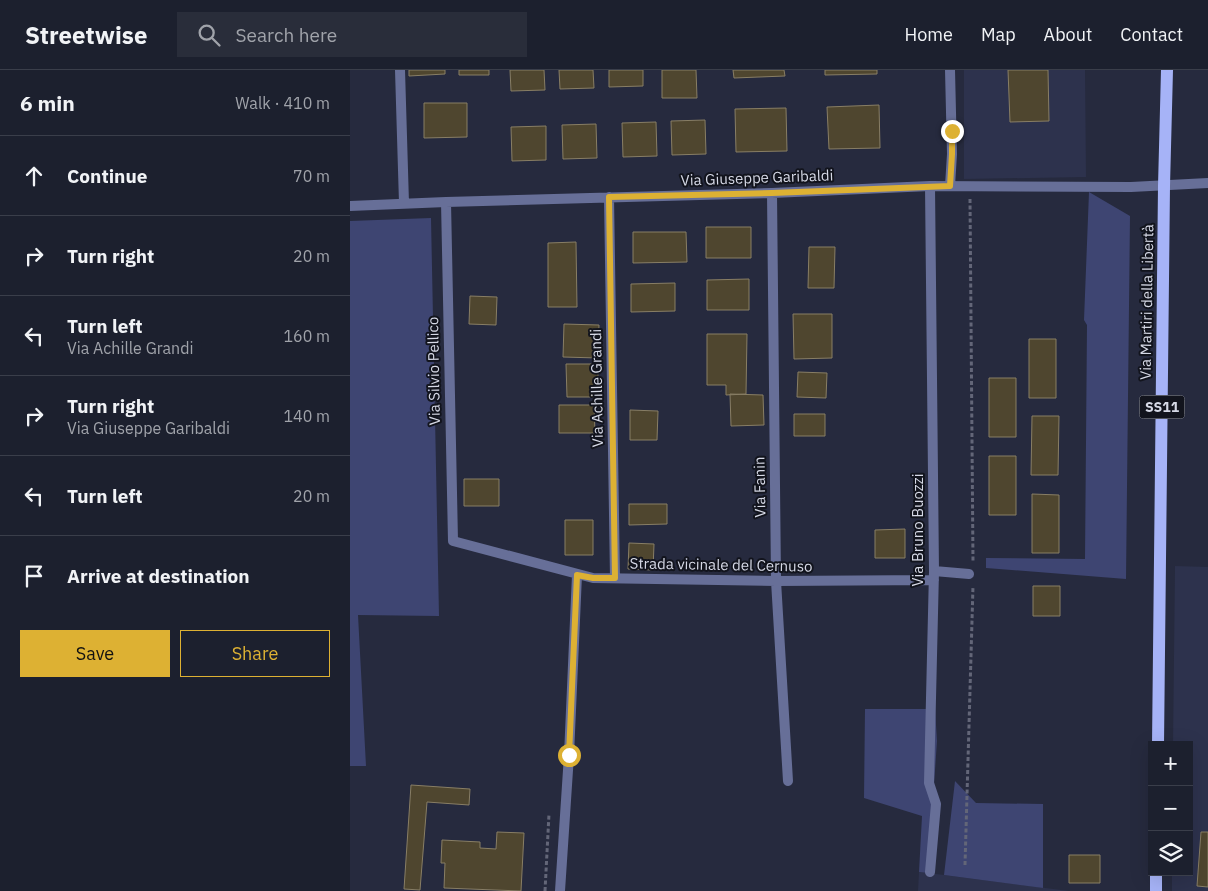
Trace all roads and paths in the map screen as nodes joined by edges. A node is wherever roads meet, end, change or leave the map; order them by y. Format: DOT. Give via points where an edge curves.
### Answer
graph roads {
  1 [pos="400,70"];
  2 [pos="950,70"];
  3 [pos="1167,70"];
  4 [pos="1208,183"];
  5 [pos="970,185"];
  6 [pos="930,186"];
  7 [pos="950,186"];
  8 [pos="1164,186"];
  9 [pos="772,193"];
  10 [pos="609,197"];
  11 [pos="446,202"];
  12 [pos="404,203"];
  13 [pos="350,206"];
  14 [pos="452,541"];
  15 [pos="577,575"];
  16 [pos="972,575"];
  17 [pos="934,576"];
  18 [pos="615,578"];
  19 [pos="776,581"];
  20 [pos="1158,741"];
  21 [pos="788,781"];
  22 [pos="550,814"];
  23 [pos="965,866"];
  24 [pos="930,872"];
  25 [pos="1156,876"];
  26 [pos="545,891"];
  27 [pos="560,891"];
  28 [pos="1156,891"];
  1 -- 12 [label="street"];
  2 -- 7 [label="street"];
  3 -- 8 [label="main road, Via Martiri della Libertà / SS11"];
  4 -- 8 [label="street, Via Giuseppe Garibaldi"];
  5 -- 7 [label="street, Via Giuseppe Garibaldi"];
  5 -- 8 [label="street, Via Giuseppe Garibaldi"];
  5 -- 16 [label="path"];
  6 -- 7 [label="street, Via Giuseppe Garibaldi"];
  6 -- 9 [label="street, Via Giuseppe Garibaldi"];
  6 -- 17 [label="street, Via Bruno Buozzi"];
  8 -- 20 [label="main road, Via Martiri della Libertà / SS11"];
  9 -- 10 [label="street, Via Giuseppe Garibaldi"];
  9 -- 19 [label="street, Via Fanin"];
  10 -- 11 [label="street, Via Giuseppe Garibaldi"];
  10 -- 18 [label="street, Via Achille Grandi"];
  11 -- 12 [label="street, Via Giuseppe Garibaldi"];
  11 -- 14 [label="street, Via Silvio Pellico"];
  12 -- 13 [label="street, Via Giuseppe Garibaldi"];
  14 -- 15 [label="street, Strada vicinale del Cernuso"];
  15 -- 18 [label="street, Strada vicinale del Cernuso"];
  15 -- 27 [label="street"];
  16 -- 17 [label="street, Strada vicinale del Cernuso"];
  16 -- 23 [label="path"];
  17 -- 19 [label="street, Strada vicinale del Cernuso"];
  17 -- 24 [label="street, Via Bruno Buozzi" via="930,783 936,804"];
  18 -- 19 [label="street, Strada vicinale del Cernuso"];
  19 -- 21 [label="street, Via Fanin"];
  22 -- 26 [label="path"];
  25 -- 28 [label="main road"];
}
